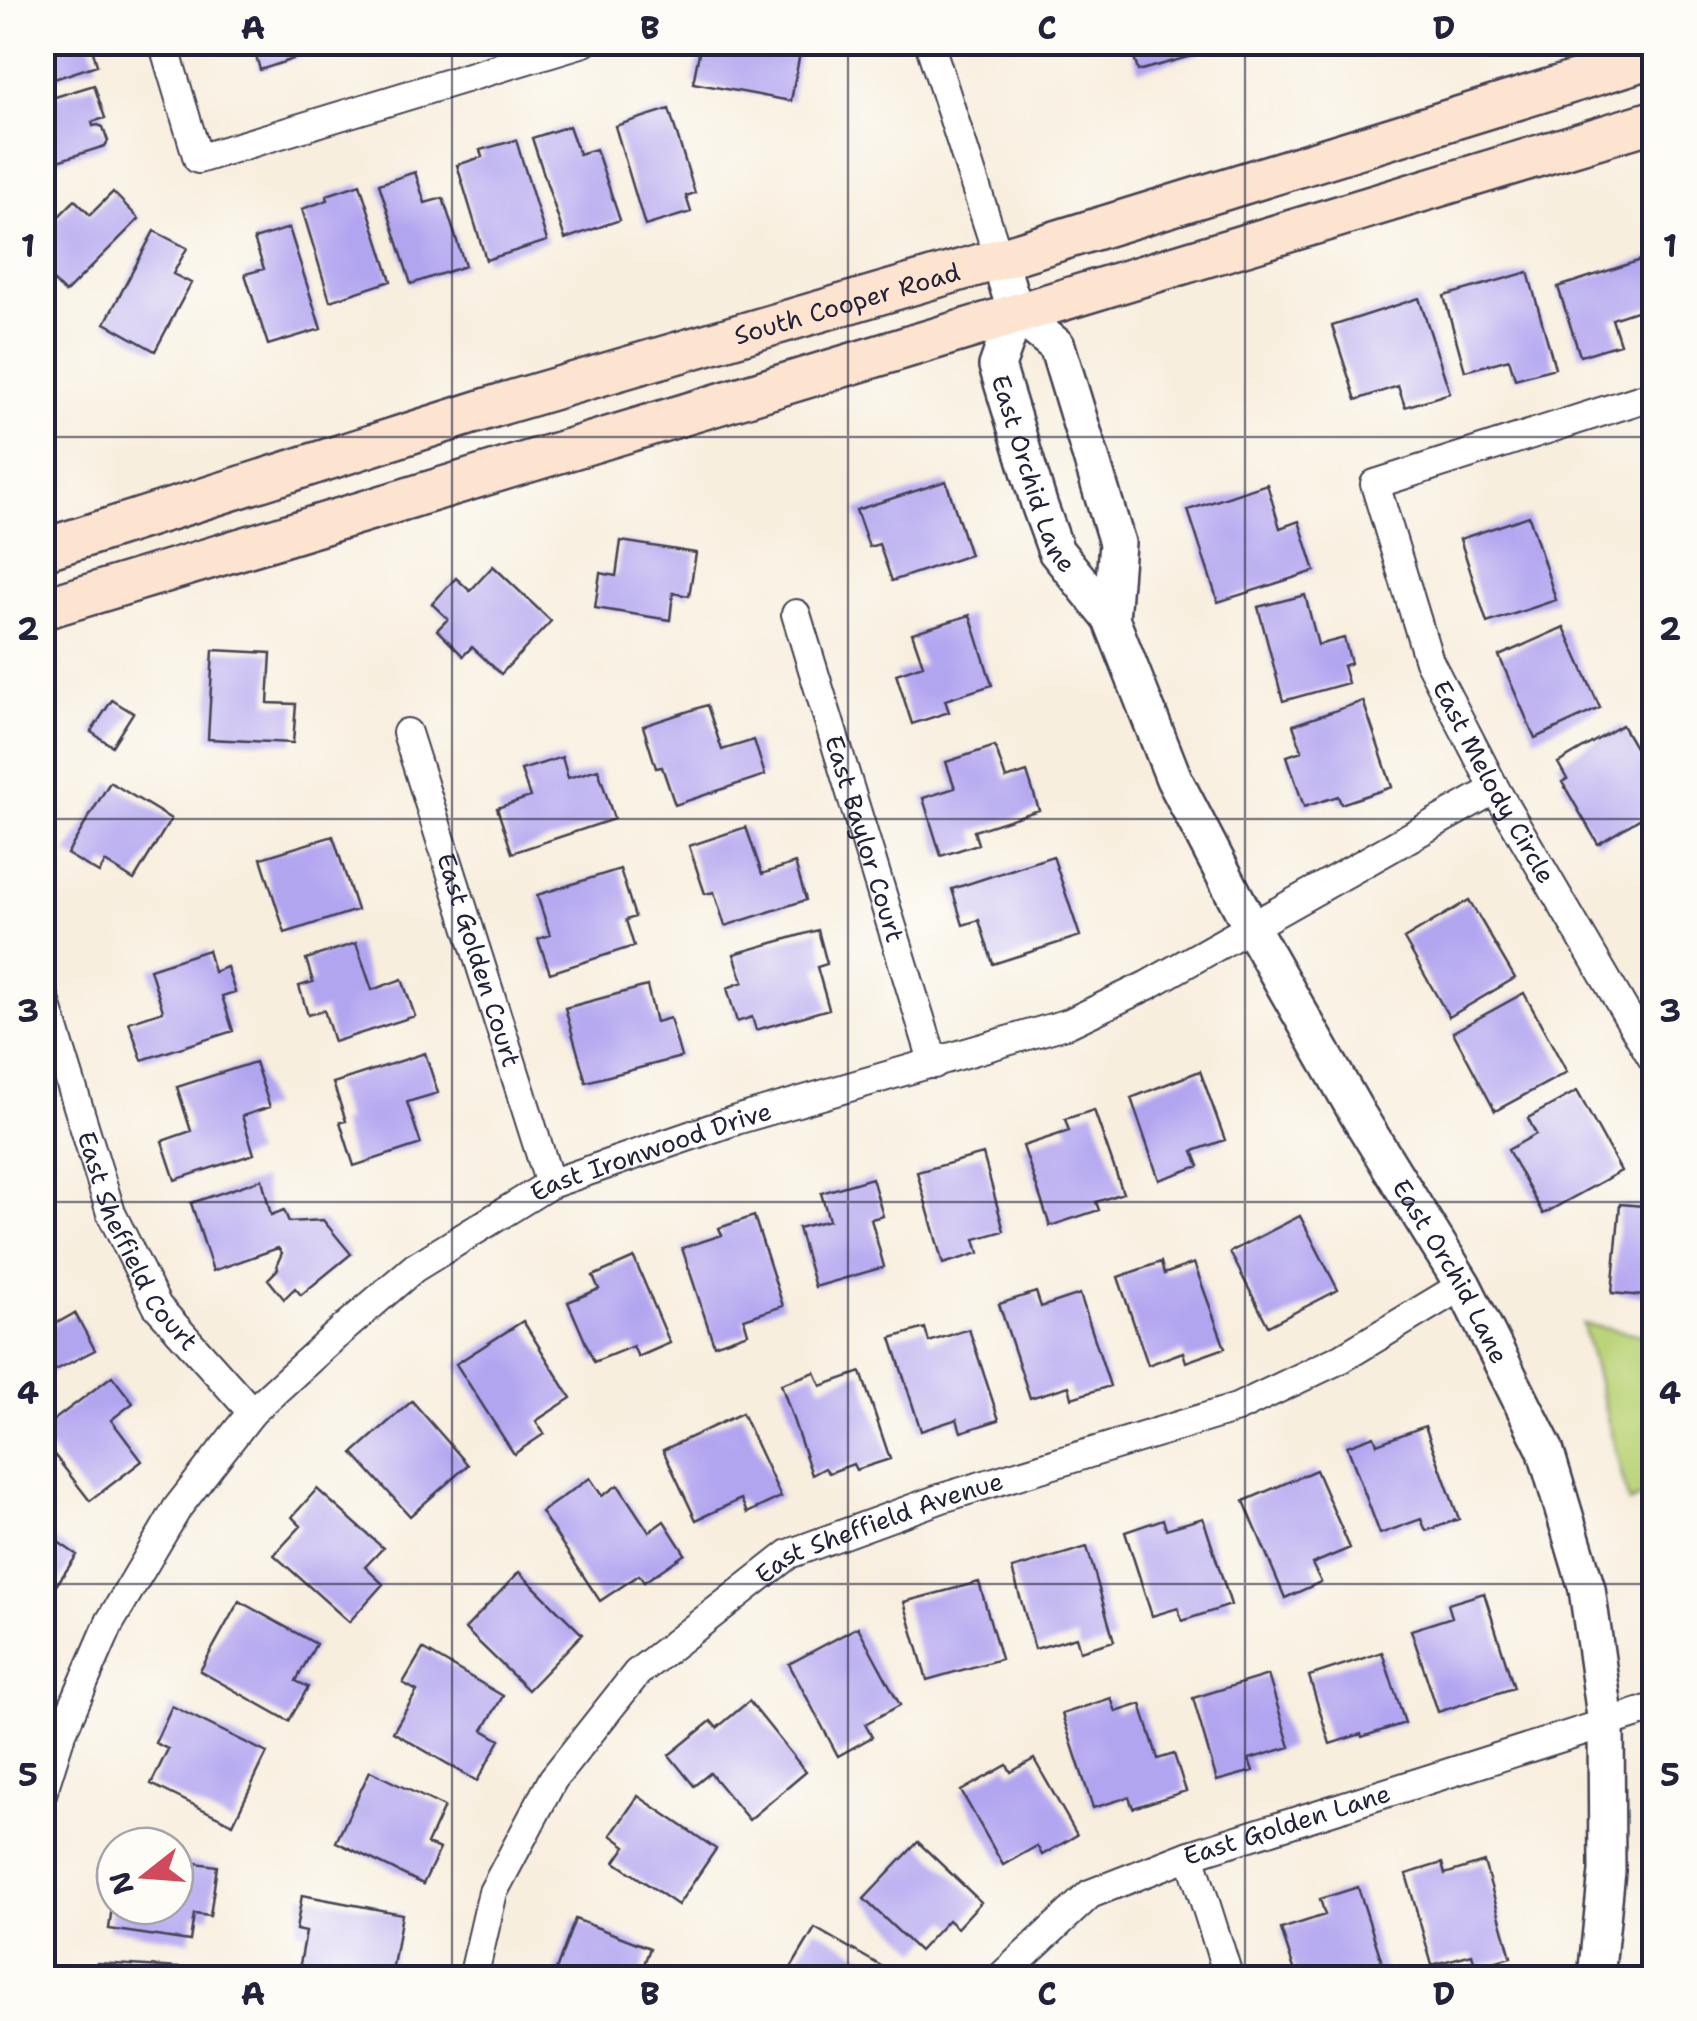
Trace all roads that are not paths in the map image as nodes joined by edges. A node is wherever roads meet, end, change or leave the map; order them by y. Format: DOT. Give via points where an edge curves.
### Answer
graph roads {
  1 [pos="163,42"];
  2 [pos="584,42"];
  3 [pos="928,42"];
  4 [pos="1654,57"];
  5 [pos="1654,121"];
  6 [pos="999,259"];
  7 [pos="1016,313"];
  8 [pos="1654,396"];
  9 [pos="42,550"];
  10 [pos="42,609"];
  11 [pos="796,614"];
  12 [pos="1112,619"];
  13 [pos="408,733"];
  14 [pos="1495,789"];
  15 [pos="1251,927"];
  16 [pos="42,990"];
  17 [pos="1654,1060"];
  18 [pos="934,1064"];
  19 [pos="550,1184"];
  20 [pos="1463,1285"];
  21 [pos="252,1412"];
  22 [pos="1654,1708"];
  23 [pos="1606,1723"];
  24 [pos="51,1732"];
  25 [pos="42,1794"];
  26 [pos="1190,1855"];
  27 [pos="473,1978"];
  28 [pos="1000,1978"];
  29 [pos="1229,1978"];
  30 [pos="1596,1978"];
  1 -- 2 [label="street" via="198,159"];
  3 -- 6 [label="street"];
  4 -- 6 [label="main road, South Cooper Road"];
  5 -- 7 [label="main road"];
  6 -- 7 [label="street"];
  6 -- 9 [label="main road, South Cooper Road" via="502,404"];
  7 -- 10 [label="main road"];
  7 -- 12 [label="street, East Orchid Lane" via="1057,346 1117,543"];
  7 -- 12 [label="street, East Orchid Lane" via="998,366 1040,507 1056,551"];
  8 -- 14 [label="street, East Melody Circle" via="1375,484 1429,661"];
  11 -- 18 [label="street, East Baylor Court"];
  12 -- 15 [label="street, East Orchid Lane" via="1174,779"];
  13 -- 19 [label="street, East Golden Court"];
  14 -- 15 [label="street, East Ironwood Drive"];
  14 -- 17 [label="street, East Melody Circle"];
  15 -- 18 [label="street, East Ironwood Drive" via="1070,1023"];
  15 -- 20 [label="street, East Orchid Lane"];
  16 -- 21 [label="street, East Sheffield Court" via="118,1228 158,1306"];
  18 -- 19 [label="street, East Ironwood Drive" via="736,1120"];
  19 -- 21 [label="street, East Ironwood Drive" via="414,1268"];
  20 -- 23 [label="street, East Orchid Lane" via="1544,1449 1588,1589"];
  20 -- 27 [label="street, East Sheffield Avenue" via="1342,1358 1237,1408 942,1498 788,1554 637,1672 553,1779 493,1892"];
  21 -- 24 [label="street, East Ironwood Drive" via="178,1507"];
  22 -- 23 [label="street, East Golden Lane"];
  23 -- 26 [label="street, East Golden Lane"];
  23 -- 30 [label="street, East Orchid Lane" via="1607,1872"];
  24 -- 25 [label="street, East Ironwood Drive"];
  26 -- 28 [label="street, East Golden Lane" via="1090,1894"];
  26 -- 29 [label="street"];
}
